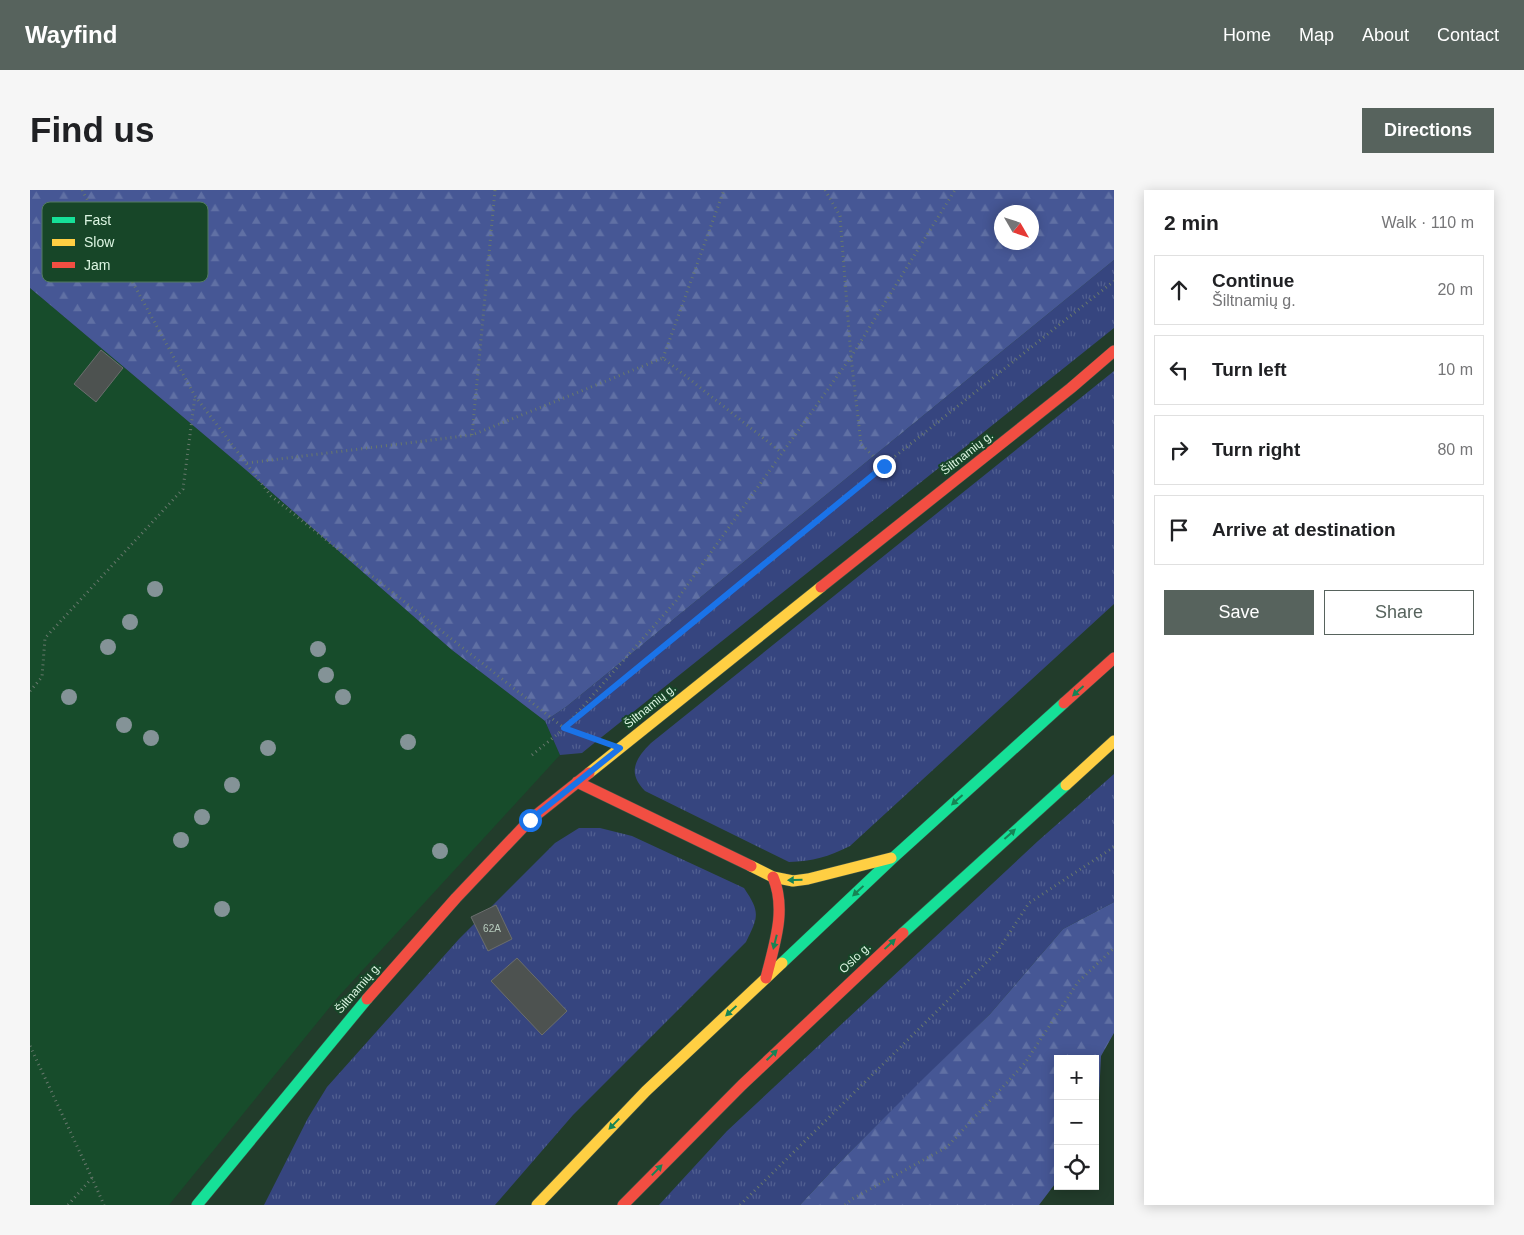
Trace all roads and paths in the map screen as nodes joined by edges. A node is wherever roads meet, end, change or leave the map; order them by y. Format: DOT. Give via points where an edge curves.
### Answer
graph roads {
  1 [pos="82,190"];
  2 [pos="495,190"];
  3 [pos="724,190"];
  4 [pos="825,190"];
  5 [pos="955,190"];
  6 [pos="89,202"];
  7 [pos="1114,280"];
  8 [pos="132,282"];
  9 [pos="1114,351"];
  10 [pos="851,357"];
  11 [pos="663,358"];
  12 [pos="195,396"];
  13 [pos="472,435"];
  14 [pos="782,453"];
  15 [pos="246,463"];
  16 [pos="884,466"];
  17 [pos="1114,658"];
  18 [pos="30,690"];
  19 [pos="564,728"];
  20 [pos="1114,741"];
  21 [pos="620,748"];
  22 [pos="532,755"];
  23 [pos="577,782"];
  24 [pos="1114,847"];
  25 [pos="894,857"];
  26 [pos="773,877"];
  27 [pos="1114,948"];
  28 [pos="766,978"];
  29 [pos="30,1046"];
  30 [pos="92,1178"];
  31 [pos="68,1205"];
  32 [pos="104,1205"];
  33 [pos="197,1205"];
  34 [pos="537,1205"];
  35 [pos="623,1205"];
  36 [pos="740,1205"];
  37 [pos="846,1205"];
  1 -- 6 [label="path"];
  2 -- 13 [label="path"];
  3 -- 11 [label="path"];
  4 -- 10 [label="path" via="840,216"];
  5 -- 10 [label="path"];
  7 -- 16 [label="path"];
  8 -- 12 [label="path"];
  9 -- 21 [label="main road, Šiltnamių g."];
  10 -- 14 [label="path"];
  10 -- 16 [label="path" via="861,444"];
  11 -- 13 [label="path"];
  11 -- 14 [label="path"];
  12 -- 15 [label="path"];
  12 -- 18 [label="path" via="184,489 45,638 42,677"];
  13 -- 15 [label="path"];
  14 -- 19 [label="path" via="676,602"];
  15 -- 19 [label="path" via="272,496"];
  16 -- 19 [label="path"];
  17 -- 25 [label="main road, one-way"];
  19 -- 21 [label="path"];
  19 -- 22 [label="path"];
  35 -- 20 [label="main road, Oslo g., one-way" via="812,1017"];
  21 -- 23 [label="main road, Šiltnamių g."];
  23 -- 26 [label="main road"];
  23 -- 33 [label="main road, Šiltnamių g." via="530,820 456,898 344,1025"];
  24 -- 36 [label="path" via="1029,902 997,952"];
  25 -- 26 [label="main road, one-way" via="808,879 794,881"];
  25 -- 28 [label="main road, one-way"];
  26 -- 28 [label="main road, one-way" via="779,893 779,905 777,933"];
  27 -- 37 [label="path" via="1078,982 1025,1063 947,1146"];
  28 -- 34 [label="main road, one-way" via="646,1091"];
  29 -- 30 [label="path"];
  30 -- 31 [label="path"];
  30 -- 32 [label="path"];
}
